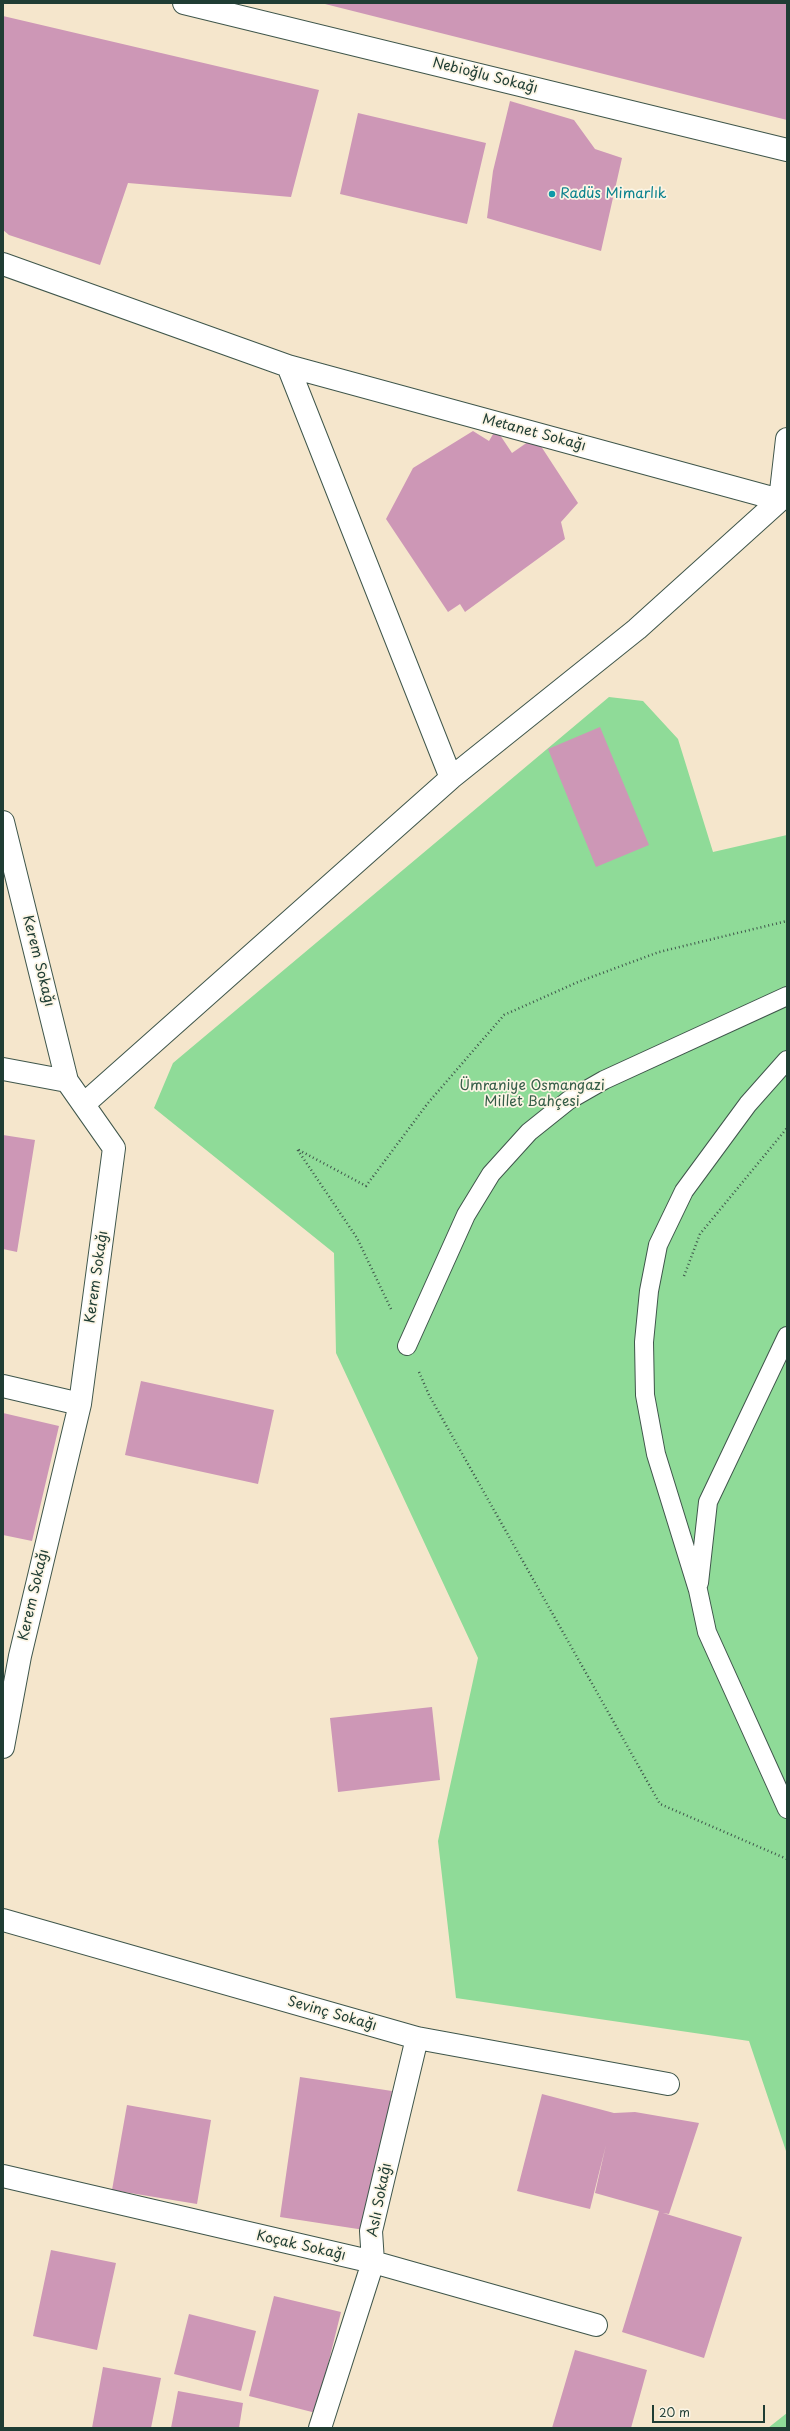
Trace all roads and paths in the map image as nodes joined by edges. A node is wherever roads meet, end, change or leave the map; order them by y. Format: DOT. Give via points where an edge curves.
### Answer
graph roads {
  1 [pos="184,3"];
  2 [pos="787,150"];
  3 [pos="3,264"];
  4 [pos="288,366"];
  5 [pos="787,439"];
  6 [pos="780,500"];
  7 [pos="451,778"];
  8 [pos="3,822"];
  9 [pos="7,851"];
  10 [pos="787,921"];
  11 [pos="787,996"];
  12 [pos="787,1060"];
  13 [pos="3,1069"];
  14 [pos="67,1081"];
  15 [pos="84,1104"];
  16 [pos="787,1128"];
  17 [pos="683,1278"];
  18 [pos="787,1336"];
  19 [pos="407,1346"];
  20 [pos="3,1386"];
  21 [pos="80,1404"];
  22 [pos="698,1590"];
  23 [pos="11,1654"];
  24 [pos="3,1747"];
  25 [pos="787,1809"];
  26 [pos="787,1859"];
  27 [pos="3,1920"];
  28 [pos="417,2038"];
  29 [pos="668,2084"];
  30 [pos="3,2176"];
  31 [pos="373,2262"];
  32 [pos="596,2325"];
  33 [pos="320,2428"];
  1 -- 2 [label="street, Nebioğlu Sokağı"];
  3 -- 4 [label="street, Metanet Sokağı"];
  4 -- 6 [label="street, Metanet Sokağı"];
  4 -- 7 [label="street"];
  5 -- 6 [label="street"];
  6 -- 7 [label="street" via="637,629"];
  7 -- 15 [label="street"];
  8 -- 9 [label="street, Kerem Sokağı"];
  9 -- 14 [label="street, Kerem Sokağı"];
  10 -- 19 [label="path" via="658,952 578,982 504,1015 428,1103 366,1186 297,1149 357,1238"];
  11 -- 19 [label="lane" via="604,1080 569,1100 529,1132 491,1174 466,1214"];
  12 -- 22 [label="lane" via="748,1104 684,1191 658,1245 649,1291 644,1342 645,1395 656,1454"];
  13 -- 14 [label="street"];
  14 -- 15 [label="street, Kerem Sokağı"];
  15 -- 21 [label="street, Kerem Sokağı" via="114,1148"];
  16 -- 17 [label="path" via="700,1234"];
  18 -- 22 [label="lane" via="708,1502"];
  19 -- 26 [label="path" via="429,1395 660,1804"];
  20 -- 21 [label="street"];
  21 -- 23 [label="street, Kerem Sokağı"];
  22 -- 25 [label="lane" via="707,1632"];
  23 -- 24 [label="street, Kerem Sokağı"];
  27 -- 28 [label="street, Sevinç Sokağı"];
  28 -- 29 [label="street, Sevinç Sokağı"];
  28 -- 31 [label="street, Aslı Sokağı" via="371,2231"];
  30 -- 31 [label="street, Koçak Sokağı"];
  31 -- 32 [label="street, Koçak Sokağı"];
  31 -- 33 [label="street, Aslı Sokağı"];
}
